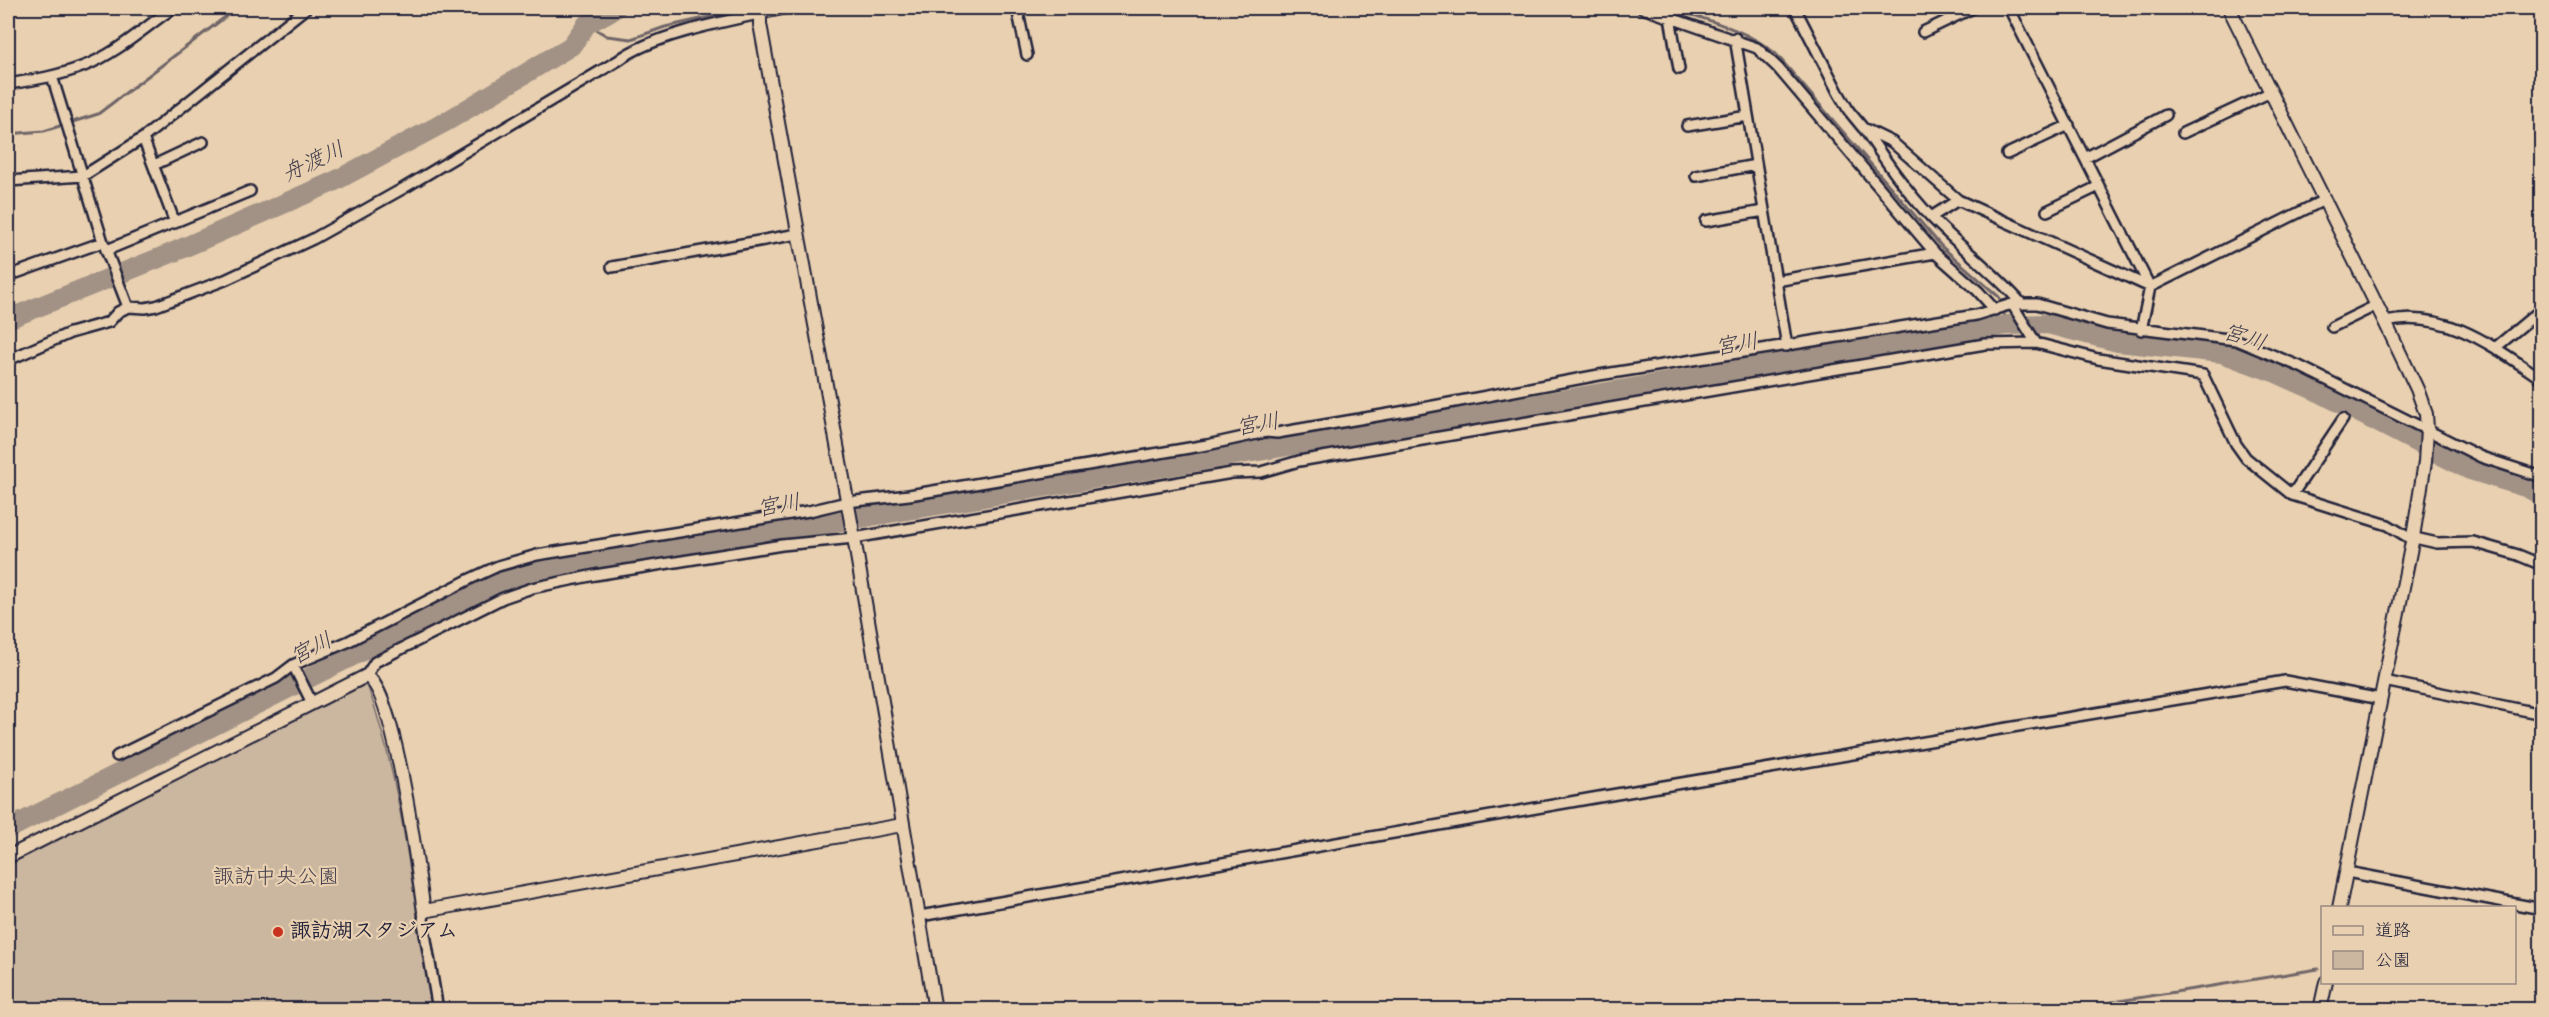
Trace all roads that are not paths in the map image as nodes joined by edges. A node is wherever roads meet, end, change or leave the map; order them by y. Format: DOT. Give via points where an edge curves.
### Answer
graph roads {
  1 [pos="173,8"];
  2 [pos="306,8"];
  3 [pos="788,8"];
  4 [pos="1017,8"];
  5 [pos="1642,8"];
  6 [pos="1796,8"];
  7 [pos="1973,8"];
  8 [pos="2009,8"];
  9 [pos="2229,8"];
  10 [pos="760,11"];
  11 [pos="1670,17"];
  12 [pos="1923,32"];
  13 [pos="1735,38"];
  14 [pos="1027,55"];
  15 [pos="1679,69"];
  16 [pos="52,76"];
  17 [pos="8,84"];
  18 [pos="2271,92"];
  19 [pos="2166,115"];
  20 [pos="1748,117"];
  21 [pos="2068,125"];
  22 [pos="1687,126"];
  23 [pos="1863,128"];
  24 [pos="2183,133"];
  25 [pos="143,138"];
  26 [pos="203,142"];
  27 [pos="2007,154"];
  28 [pos="2085,158"];
  29 [pos="153,165"];
  30 [pos="1756,165"];
  31 [pos="83,176"];
  32 [pos="1696,176"];
  33 [pos="8,181"];
  34 [pos="2099,186"];
  35 [pos="250,191"];
  36 [pos="1958,200"];
  37 [pos="2324,200"];
  38 [pos="1764,210"];
  39 [pos="2047,211"];
  40 [pos="1931,217"];
  41 [pos="1706,221"];
  42 [pos="175,223"];
  43 [pos="798,234"];
  44 [pos="107,250"];
  45 [pos="1935,254"];
  46 [pos="612,267"];
  47 [pos="8,276"];
  48 [pos="1776,281"];
  49 [pos="2150,287"];
  50 [pos="127,304"];
  51 [pos="2016,305"];
  52 [pos="2376,305"];
  53 [pos="1995,309"];
  54 [pos="2541,309"];
  55 [pos="2385,322"];
  56 [pos="2332,327"];
  57 [pos="2141,330"];
  58 [pos="2035,339"];
  59 [pos="1787,346"];
  60 [pos="2495,348"];
  61 [pos="8,360"];
  62 [pos="2541,379"];
  63 [pos="2343,419"];
  64 [pos="2427,432"];
  65 [pos="2541,477"];
  66 [pos="2292,495"];
  67 [pos="847,504"];
  68 [pos="853,535"];
  69 [pos="2413,537"];
  70 [pos="2541,565"];
  71 [pos="293,667"];
  72 [pos="366,676"];
  73 [pos="2384,681"];
  74 [pos="2381,699"];
  75 [pos="310,700"];
  76 [pos="2541,714"];
  77 [pos="117,756"];
  78 [pos="902,825"];
  79 [pos="8,857"];
  80 [pos="2347,872"];
  81 [pos="2339,906"];
  82 [pos="2541,909"];
  83 [pos="424,911"];
  84 [pos="920,916"];
  85 [pos="2326,984"];
  86 [pos="438,1010"];
  87 [pos="935,1010"];
  88 [pos="2320,1010"];
  1 -- 16 [label="street" via="113,50 86,65"];
  2 -- 25 [label="street"];
  3 -- 10 [label="street"];
  4 -- 14 [label="street"];
  5 -- 11 [label="street"];
  6 -- 23 [label="street" via="1849,111"];
  7 -- 12 [label="street"];
  8 -- 21 [label="street"];
  9 -- 18 [label="street"];
  10 -- 43 [label="street"];
  10 -- 50 [label="street" via="632,49 314,239 166,302 145,308"];
  11 -- 13 [label="street"];
  11 -- 15 [label="street"];
  13 -- 20 [label="street"];
  13 -- 45 [label="street" via="1758,48 1778,68"];
  16 -- 17 [label="street"];
  16 -- 31 [label="street"];
  18 -- 24 [label="street"];
  18 -- 37 [label="street"];
  19 -- 28 [label="street"];
  20 -- 22 [label="street"];
  20 -- 30 [label="street"];
  21 -- 27 [label="street"];
  21 -- 28 [label="street"];
  23 -- 36 [label="street" via="1892,142"];
  23 -- 40 [label="street"];
  25 -- 29 [label="street"];
  25 -- 31 [label="street"];
  26 -- 29 [label="street"];
  28 -- 34 [label="street"];
  29 -- 42 [label="street"];
  30 -- 32 [label="street"];
  30 -- 38 [label="street"];
  31 -- 33 [label="street"];
  31 -- 44 [label="street"];
  34 -- 39 [label="street"];
  34 -- 49 [label="street"];
  35 -- 42 [label="street"];
  36 -- 40 [label="street"];
  36 -- 49 [label="street"];
  37 -- 49 [label="street"];
  37 -- 52 [label="street"];
  38 -- 41 [label="street"];
  38 -- 48 [label="street"];
  40 -- 51 [label="street" via="2004,283"];
  42 -- 44 [label="street"];
  43 -- 46 [label="street"];
  43 -- 67 [label="street"];
  44 -- 47 [label="street"];
  44 -- 50 [label="street"];
  45 -- 48 [label="street"];
  45 -- 53 [label="street"];
  48 -- 59 [label="street"];
  49 -- 57 [label="street"];
  50 -- 61 [label="street" via="109,322 70,333"];
  51 -- 53 [label="street"];
  51 -- 57 [label="street" via="2037,304"];
  51 -- 58 [label="street"];
  52 -- 55 [label="street"];
  52 -- 56 [label="street"];
  53 -- 59 [label="street"];
  54 -- 60 [label="street"];
  55 -- 60 [label="street" via="2406,317 2442,322"];
  55 -- 64 [label="street" via="2418,389"];
  57 -- 64 [label="street" via="2236,340 2299,366"];
  58 -- 66 [label="street" via="2098,359 2203,375 2246,458"];
  58 -- 68 [label="street" via="1985,344 1299,460 1261,472"];
  59 -- 67 [label="street"];
  60 -- 62 [label="street"];
  63 -- 66 [label="street"];
  64 -- 65 [label="street" via="2481,457"];
  64 -- 69 [label="street"];
  66 -- 69 [label="street" via="2388,525"];
  67 -- 68 [label="street"];
  67 -- 71 [label="street" via="537,555 498,566"];
  68 -- 72 [label="street" via="532,588 494,602 375,662"];
  68 -- 78 [label="street"];
  69 -- 70 [label="street" via="2437,543 2473,542"];
  69 -- 73 [label="street"];
  71 -- 75 [label="street"];
  71 -- 77 [label="street"];
  72 -- 75 [label="street"];
  72 -- 83 [label="street" via="375,683 392,730"];
  73 -- 74 [label="street"];
  73 -- 76 [label="street"];
  74 -- 80 [label="street"];
  74 -- 84 [label="street" via="2285,681"];
  75 -- 79 [label="street"];
  78 -- 83 [label="street"];
  78 -- 84 [label="street"];
  80 -- 81 [label="street"];
  80 -- 82 [label="street"];
  83 -- 86 [label="street"];
  84 -- 87 [label="street"];
  85 -- 88 [label="street"];
}
